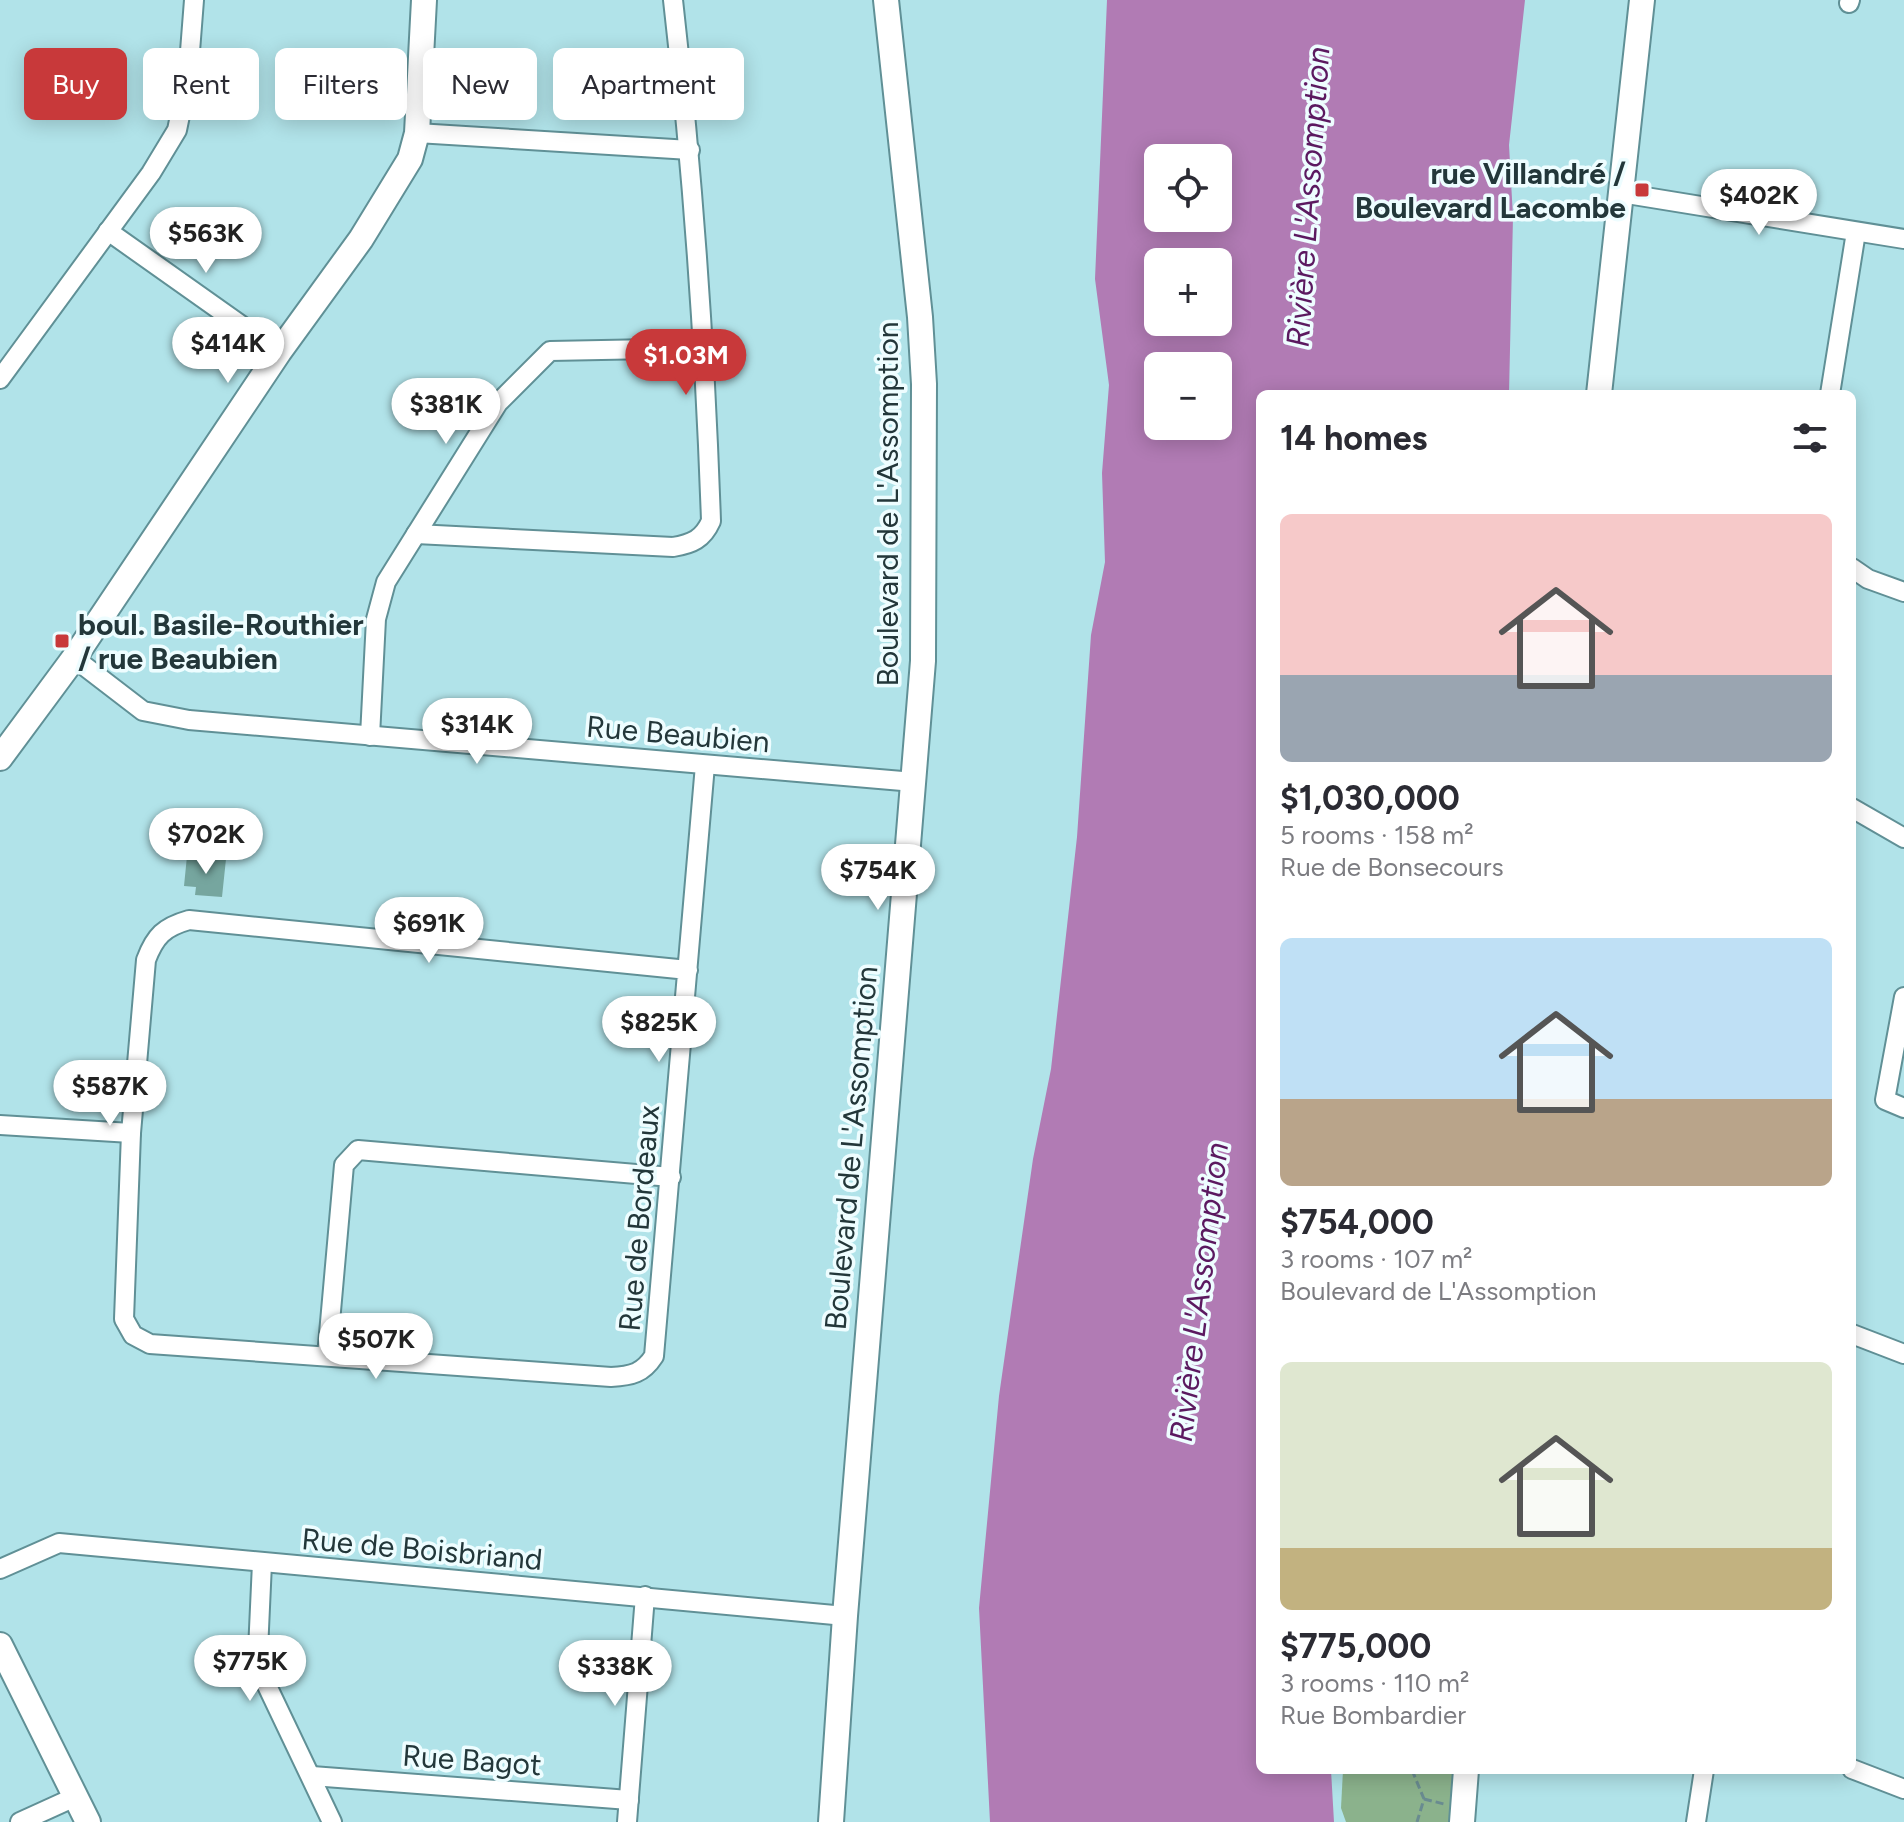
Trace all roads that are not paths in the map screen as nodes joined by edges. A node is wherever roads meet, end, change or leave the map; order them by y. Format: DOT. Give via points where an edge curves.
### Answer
graph roads {
  1 [pos="194,0"];
  2 [pos="424,0"];
  3 [pos="673,0"];
  4 [pos="886,0"];
  5 [pos="1642,0"];
  6 [pos="417,133"];
  7 [pos="690,150"];
  8 [pos="1621,193"];
  9 [pos="108,231"];
  10 [pos="1856,232"];
  11 [pos="1904,239"];
  12 [pos="705,348"];
  13 [pos="279,352"];
  14 [pos="0,379"];
  15 [pos="1599,390"];
  16 [pos="1831,390"];
  17 [pos="416,534"];
  18 [pos="1856,571"];
  19 [pos="1904,592"];
  20 [pos="74,658"];
  21 [pos="370,736"];
  22 [pos="0,758"];
  23 [pos="705,765"];
  24 [pos="914,782"];
  25 [pos="1856,810"];
  26 [pos="1904,838"];
  27 [pos="688,970"];
  28 [pos="1904,997"];
  29 [pos="1904,1108"];
  30 [pos="0,1125"];
  31 [pos="131,1133"];
  32 [pos="671,1177"];
  33 [pos="1856,1336"];
  34 [pos="1904,1354"];
  35 [pos="327,1356"];
  36 [pos="262,1563"];
  37 [pos="0,1569"];
  38 [pos="645,1596"];
  39 [pos="845,1616"];
  40 [pos="0,1645"];
  41 [pos="1856,1771"];
  42 [pos="1466,1774"];
  43 [pos="1703,1774"];
  44 [pos="312,1776"];
  45 [pos="1904,1789"];
  46 [pos="75,1797"];
  47 [pos="629,1800"];
  48 [pos="20,1822"];
  49 [pos="88,1822"];
  50 [pos="332,1822"];
  51 [pos="627,1822"];
  52 [pos="831,1822"];
  53 [pos="1462,1822"];
  54 [pos="1696,1822"];
  1 -- 9 [label="street" via="188,77 177,130"];
  2 -- 6 [label="street"];
  3 -- 7 [label="street"];
  4 -- 24 [label="street, Boulevard de L'Assomption" via="924,384 923,661"];
  5 -- 8 [label="street"];
  6 -- 7 [label="street"];
  6 -- 13 [label="street" via="410,159 381,209"];
  7 -- 12 [label="street"];
  8 -- 10 [label="street"];
  8 -- 15 [label="street"];
  9 -- 13 [label="street"];
  9 -- 14 [label="street"];
  10 -- 11 [label="street"];
  10 -- 16 [label="street"];
  12 -- 17 [label="street" via="550,351 498,403"];
  12 -- 17 [label="street" via="711,521 705,534 689,545"];
  13 -- 20 [label="street"];
  17 -- 21 [label="street" via="386,582 376,619"];
  18 -- 19 [label="street"];
  20 -- 21 [label="street, Rue Beaubien" via="143,711"];
  20 -- 22 [label="street"];
  21 -- 23 [label="street, Rue Beaubien"];
  23 -- 24 [label="street, Rue Beaubien"];
  23 -- 27 [label="street, Rue de Bordeaux"];
  24 -- 39 [label="street, Boulevard de L'Assomption"];
  25 -- 26 [label="street"];
  27 -- 31 [label="street" via="189,920 168,926 154,940 146,960"];
  27 -- 32 [label="street, Rue de Bordeaux"];
  28 -- 29 [label="street" via="1885,1100"];
  30 -- 31 [label="street"];
  31 -- 35 [label="street" via="124,1319 133,1335 150,1344"];
  32 -- 35 [label="street, Rue de Bordeaux" via="654,1356 646,1368 630,1376"];
  32 -- 35 [label="street" via="358,1150 344,1165"];
  33 -- 34 [label="street"];
  36 -- 37 [label="street, Rue de Boisbriand" via="59,1543"];
  36 -- 38 [label="street, Rue de Boisbriand"];
  36 -- 44 [label="street" via="261,1673"];
  38 -- 39 [label="street, Rue de Boisbriand"];
  38 -- 47 [label="street"];
  39 -- 52 [label="street, Boulevard de L'Assomption"];
  40 -- 46 [label="street"];
  41 -- 45 [label="street"];
  42 -- 53 [label="street"];
  43 -- 54 [label="street"];
  44 -- 47 [label="street, Rue Bagot"];
  44 -- 50 [label="street"];
  46 -- 48 [label="street"];
  46 -- 49 [label="street"];
  47 -- 51 [label="street"];
}
